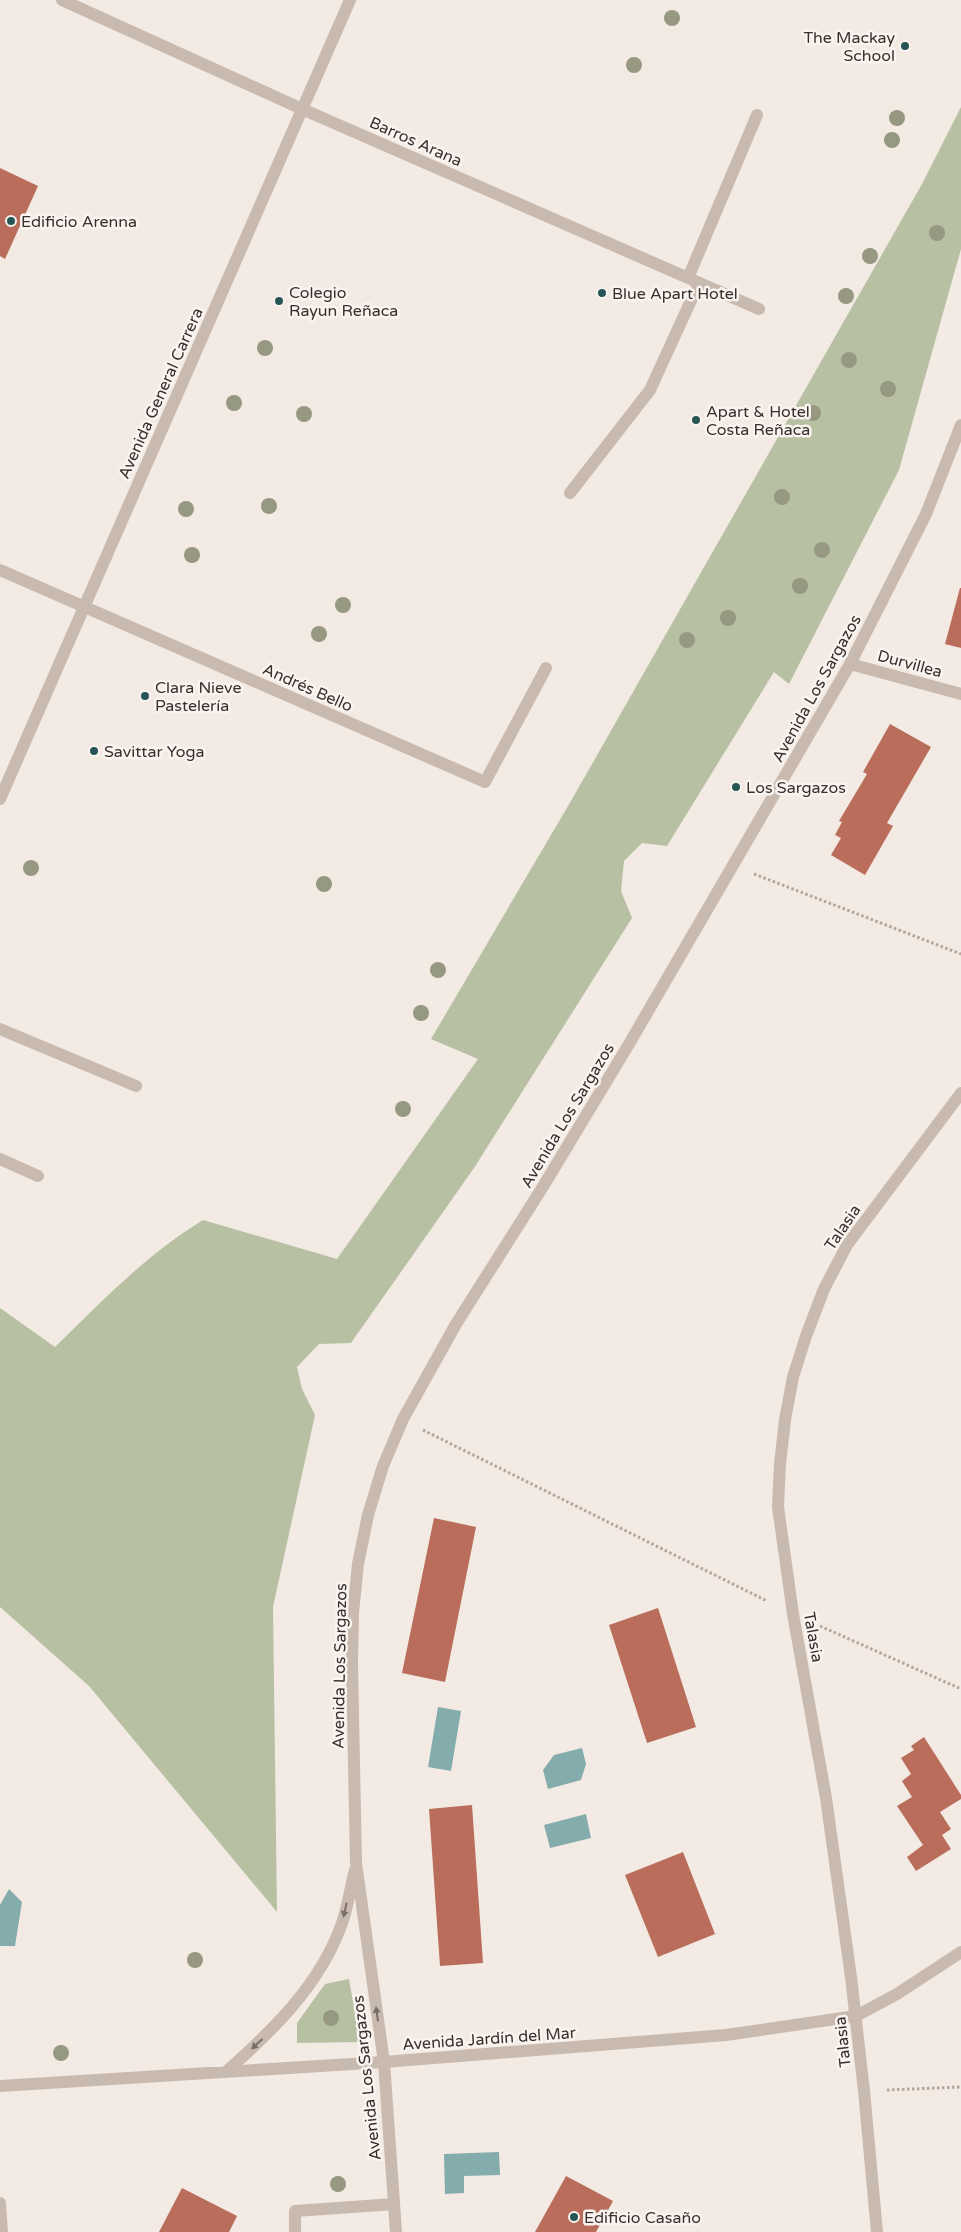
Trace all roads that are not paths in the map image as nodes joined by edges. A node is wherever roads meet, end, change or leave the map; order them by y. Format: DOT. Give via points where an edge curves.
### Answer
graph roads {
  1 [pos="62,0"];
  2 [pos="350,0"];
  3 [pos="302,109"];
  4 [pos="757,115"];
  5 [pos="694,280"];
  6 [pos="759,309"];
  7 [pos="961,426"];
  8 [pos="570,493"];
  9 [pos="0,570"];
  10 [pos="84,606"];
  11 [pos="850,664"];
  12 [pos="546,668"];
  13 [pos="961,694"];
  14 [pos="0,798"];
  15 [pos="0,1029"];
  16 [pos="136,1086"];
  17 [pos="961,1093"];
  18 [pos="0,1159"];
  19 [pos="38,1176"];
  20 [pos="356,1863"];
  21 [pos="961,1952"];
  22 [pos="856,2016"];
  23 [pos="384,2062"];
  24 [pos="226,2072"];
  25 [pos="0,2086"];
  26 [pos="0,2203"];
  27 [pos="394,2204"];
  28 [pos="2,2232"];
  29 [pos="295,2232"];
  30 [pos="396,2232"];
  31 [pos="877,2232"];
  1 -- 3 [label="street, Barros Arana"];
  2 -- 3 [label="street, Avenida General Carrera"];
  3 -- 5 [label="street, Barros Arana"];
  3 -- 10 [label="street, Avenida General Carrera"];
  4 -- 5 [label="street"];
  5 -- 6 [label="street, Barros Arana"];
  5 -- 8 [label="street" via="650,390"];
  7 -- 11 [label="street, Avenida Los Sargazos" via="926,514"];
  9 -- 10 [label="street, Andrés Bello"];
  10 -- 12 [label="street, Andrés Bello" via="485,782"];
  10 -- 14 [label="street, Avenida General Carrera"];
  11 -- 13 [label="street, Durvillea"];
  11 -- 20 [label="street, Avenida Los Sargazos" via="544,1185 456,1324 403,1419 383,1466 368,1515 354,1603 352,1672"];
  15 -- 16 [label="street"];
  17 -- 22 [label="street, Talasia" via="847,1245 824,1289 793,1378 780,1464 778,1507 793,1614 826,1798"];
  18 -- 19 [label="street"];
  23 -- 20 [label="street, Avenida Los Sargazos, one-way"];
  20 -- 24 [label="street, Avenida Los Sargazos, one-way" via="342,1925 325,1962 297,2002 272,2030"];
  21 -- 22 [label="street, Avenida Jardín del Mar"];
  22 -- 23 [label="street, Avenida Jardín del Mar" via="726,2036"];
  22 -- 31 [label="street, Talasia"];
  23 -- 24 [label="street, Avenida Jardín del Mar"];
  23 -- 27 [label="street, Avenida Los Sargazos"];
  24 -- 25 [label="street, Avenida Jardín del Mar"];
  26 -- 28 [label="street"];
  27 -- 29 [label="street" via="295,2211"];
  27 -- 30 [label="street, Avenida Los Sargazos"];
}
